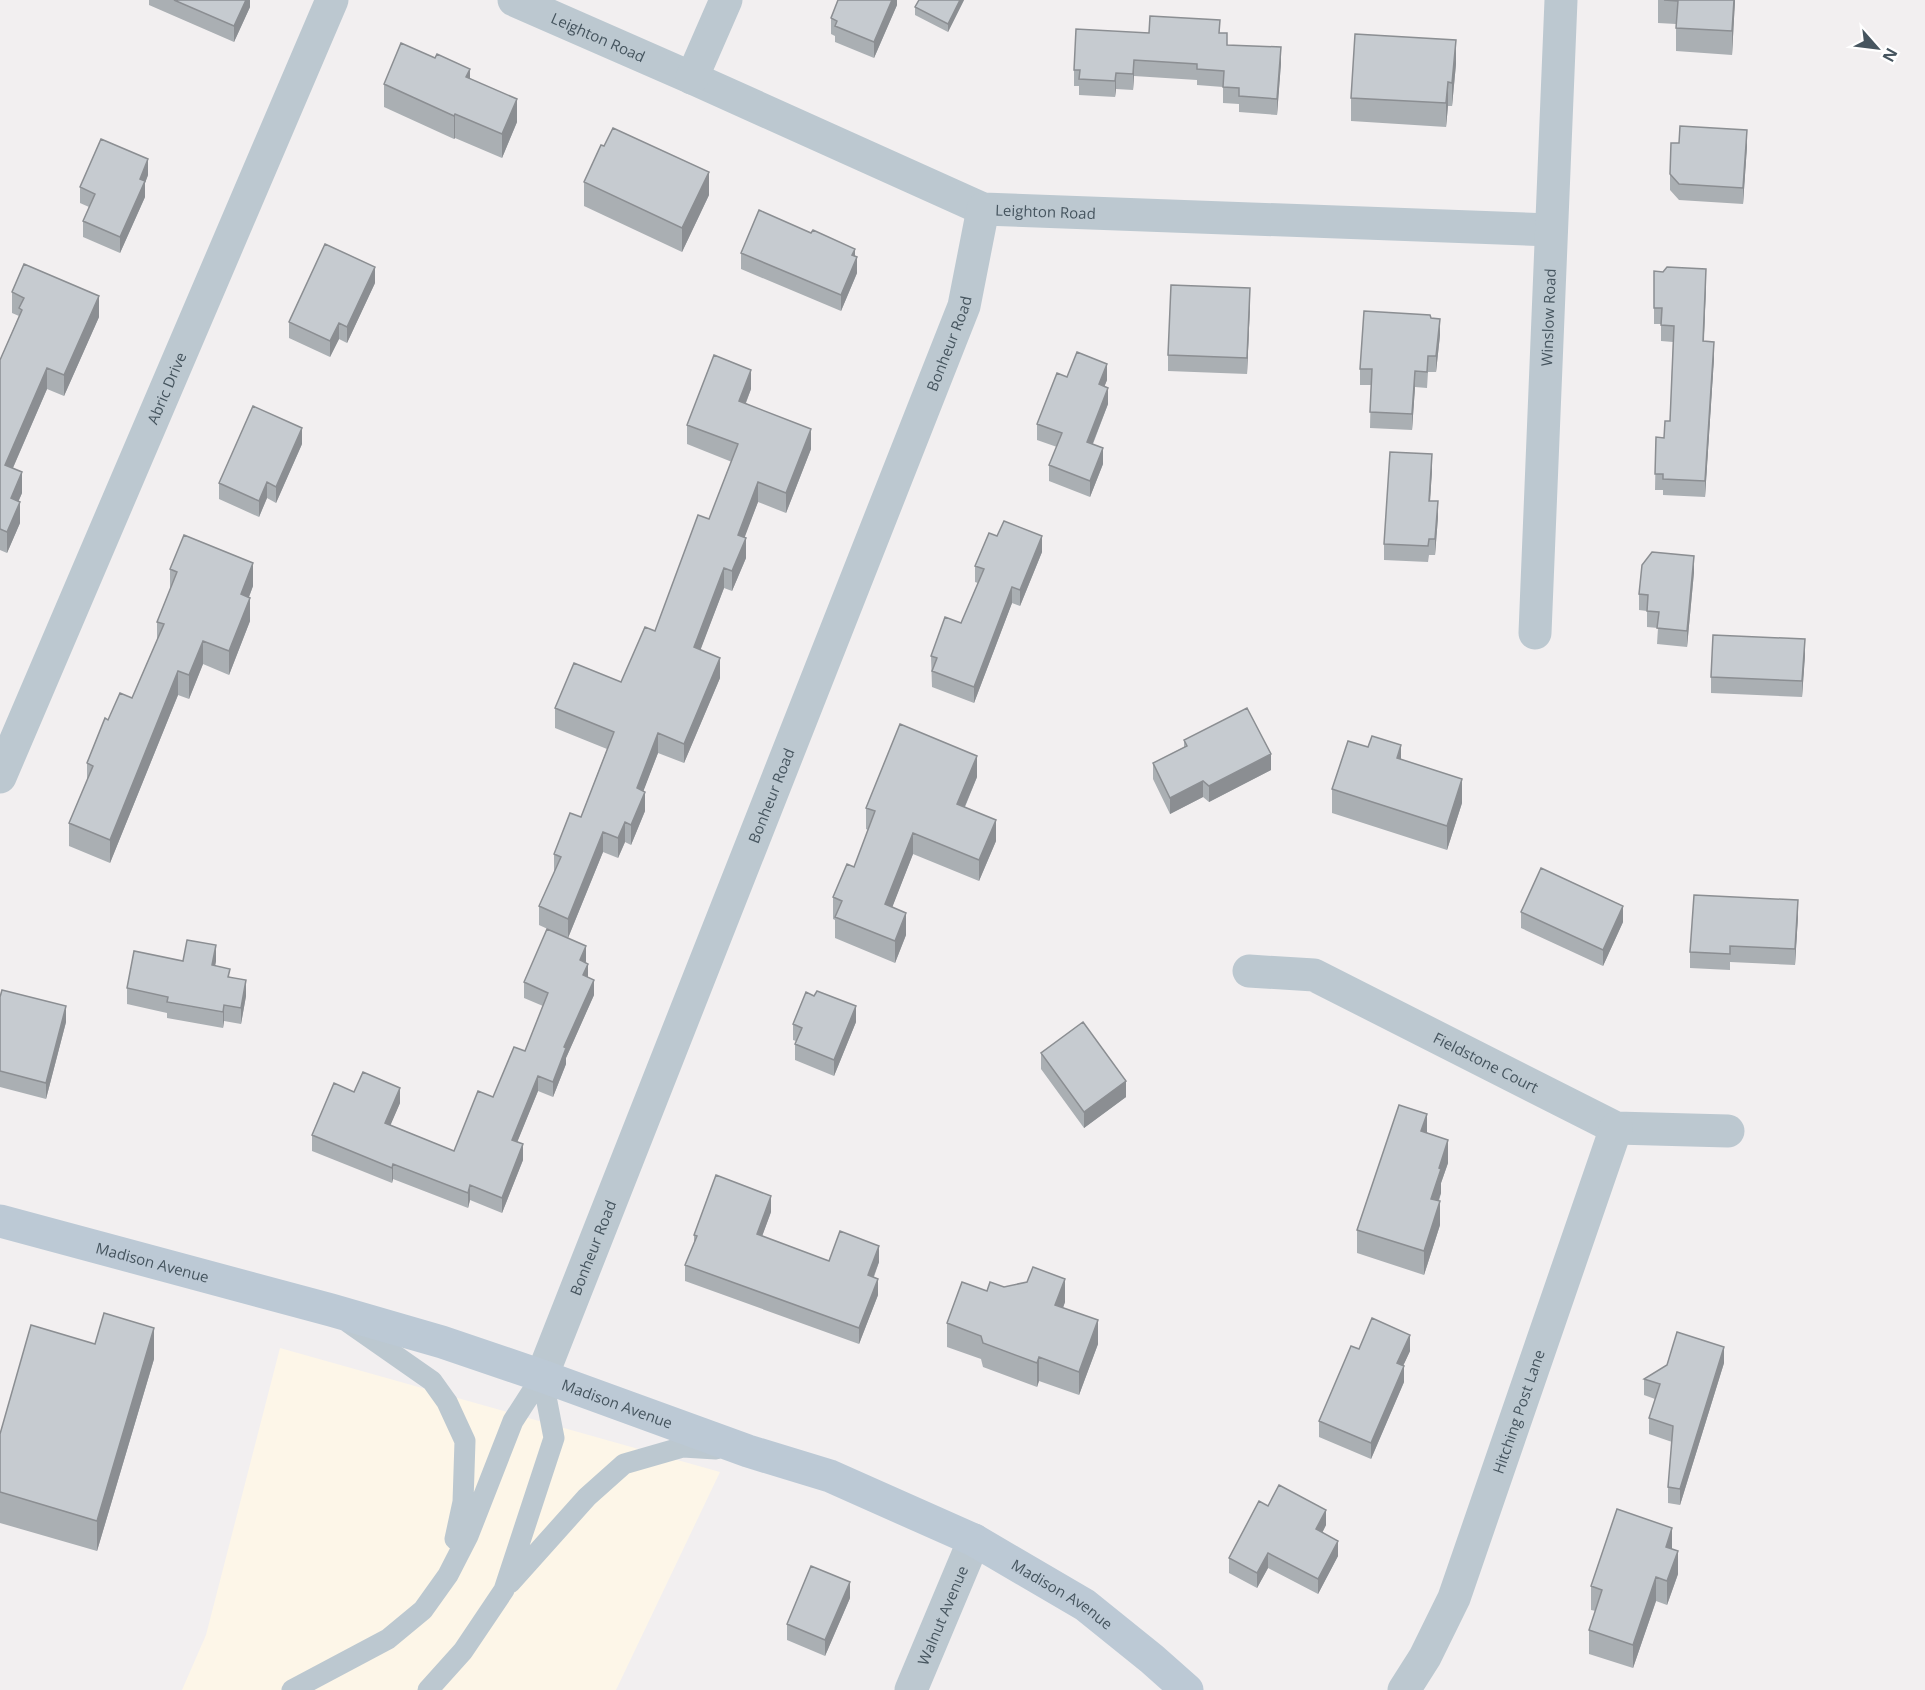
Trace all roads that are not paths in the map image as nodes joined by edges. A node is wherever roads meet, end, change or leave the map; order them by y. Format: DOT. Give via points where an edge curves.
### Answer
graph roads {
  1 [pos="332,0"];
  2 [pos="514,0"];
  3 [pos="726,0"];
  4 [pos="1561,0"];
  5 [pos="692,78"];
  6 [pos="982,209"];
  7 [pos="1551,230"];
  8 [pos="1535,633"];
  9 [pos="0,777"];
  10 [pos="1248,971"];
  11 [pos="1617,1128"];
  12 [pos="1728,1131"];
  13 [pos="0,1221"];
  14 [pos="330,1310"];
  15 [pos="542,1376"];
  16 [pos="748,1451"];
  17 [pos="974,1540"];
  18 [pos="448,1575"];
  19 [pos="504,1590"];
  20 [pos="292,1690"];
  21 [pos="428,1690"];
  22 [pos="911,1690"];
  23 [pos="1187,1690"];
  24 [pos="1404,1690"];
  1 -- 9 [label="street, Abric Drive"];
  2 -- 5 [label="street, Leighton Road"];
  3 -- 5 [label="street"];
  4 -- 7 [label="street, Winslow Road"];
  5 -- 6 [label="street, Leighton Road"];
  6 -- 7 [label="street, Leighton Road"];
  6 -- 15 [label="street, Bonheur Road" via="964,306"];
  7 -- 8 [label="street, Winslow Road"];
  10 -- 11 [label="street, Fieldstone Court" via="1314,975"];
  11 -- 12 [label="street, Fieldstone Court"];
  11 -- 24 [label="street, Hitching Post Lane" via="1454,1598"];
  13 -- 14 [label="street, Madison Avenue"];
  14 -- 15 [label="street, Madison Avenue"];
  14 -- 18 [label="lane" via="432,1381 447,1402 465,1441 464,1502"];
  15 -- 16 [label="street, Madison Avenue"];
  15 -- 18 [label="lane" via="513,1421 468,1536"];
  15 -- 19 [label="lane" via="554,1438"];
  16 -- 17 [label="street, Madison Avenue" via="830,1476"];
  16 -- 19 [label="lane" via="683,1447 624,1464 587,1497"];
  17 -- 22 [label="street, Walnut Avenue"];
  17 -- 23 [label="street, Madison Avenue" via="1085,1605"];
  18 -- 20 [label="lane" via="423,1610 388,1639"];
  19 -- 21 [label="lane" via="463,1651"];
}
